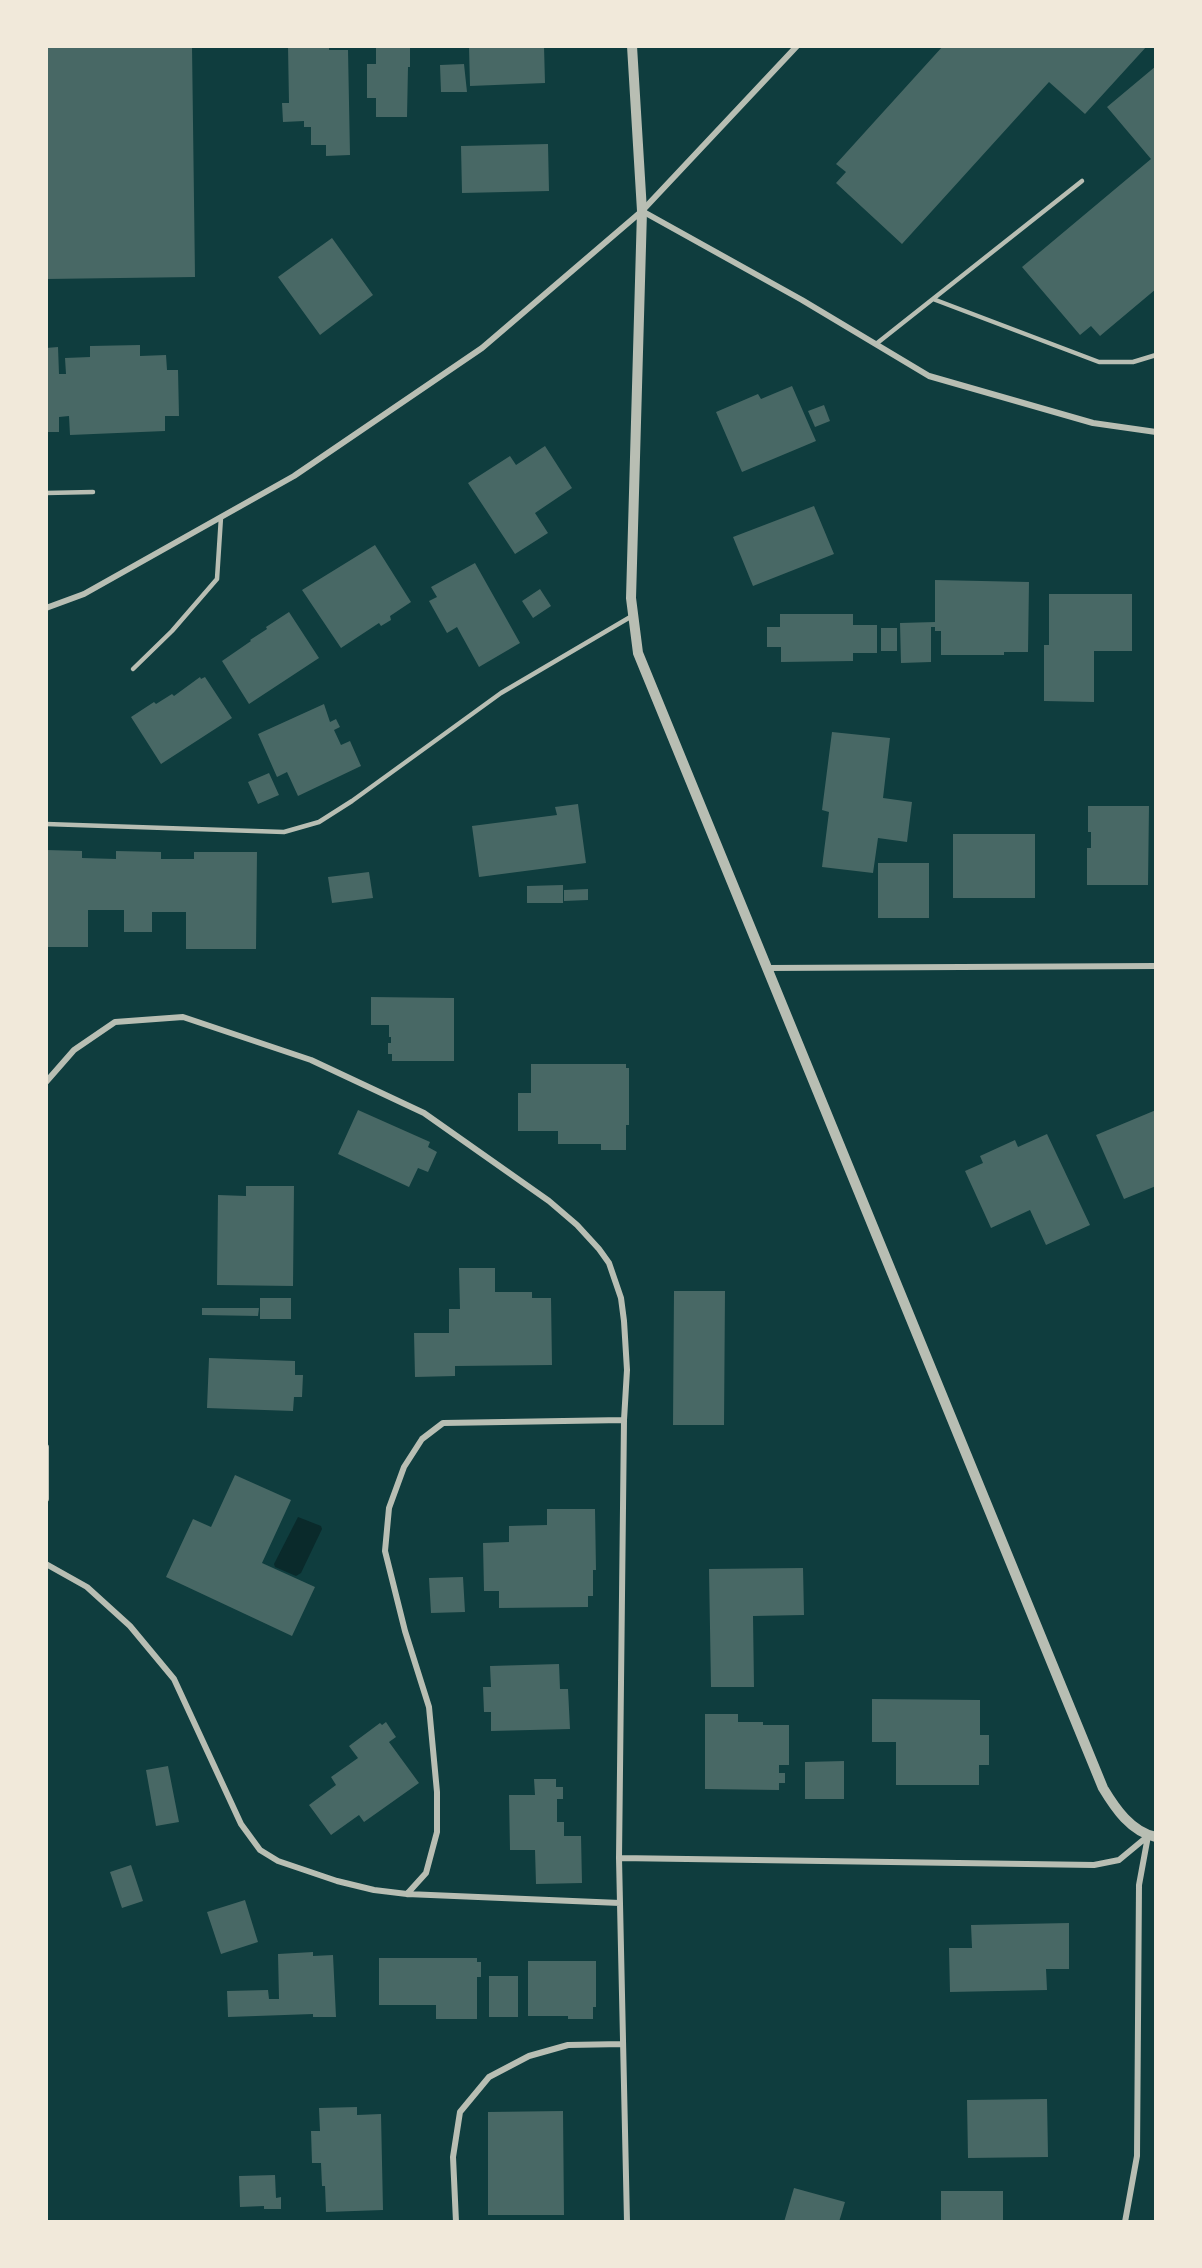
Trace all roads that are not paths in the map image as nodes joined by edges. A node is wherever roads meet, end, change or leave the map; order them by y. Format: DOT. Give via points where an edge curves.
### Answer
graph roads {
  1 [pos="632,46"];
  2 [pos="797,46"];
  3 [pos="1082,181"];
  4 [pos="642,211"];
  5 [pos="933,299"];
  6 [pos="876,344"];
  7 [pos="1155,355"];
  8 [pos="1155,432"];
  9 [pos="93,492"];
  10 [pos="46,493"];
  11 [pos="221,517"];
  12 [pos="46,608"];
  13 [pos="633,616"];
  14 [pos="133,669"];
  15 [pos="46,824"];
  16 [pos="1155,966"];
  17 [pos="767,968"];
  18 [pos="46,1082"];
  19 [pos="624,1419"];
  20 [pos="46,1448"];
  21 [pos="46,1499"];
  22 [pos="46,1564"];
  23 [pos="1152,1837"];
  24 [pos="619,1858"];
  25 [pos="407,1894"];
  26 [pos="620,1903"];
  27 [pos="623,2044"];
  28 [pos="456,2222"];
  29 [pos="627,2222"];
  30 [pos="1125,2222"];
  1 -- 4 [label="street"];
  2 -- 4 [label="street"];
  3 -- 5 [label="lane"];
  4 -- 6 [label="street"];
  4 -- 11 [label="street" via="482,348 294,476"];
  4 -- 13 [label="street"];
  5 -- 6 [label="lane"];
  5 -- 7 [label="lane" via="1099,362 1133,362"];
  6 -- 8 [label="street" via="929,376 1093,423"];
  9 -- 10 [label="lane"];
  11 -- 12 [label="street" via="84,594"];
  11 -- 14 [label="lane" via="217,579 172,632"];
  13 -- 15 [label="lane" via="501,693 319,822 284,832"];
  13 -- 17 [label="street" via="638,653"];
  16 -- 17 [label="street"];
  17 -- 23 [label="street" via="1103,1788 1119,1815"];
  18 -- 19 [label="street" via="74,1050 115,1022 183,1017 311,1060 424,1113 549,1201 600,1248 621,1298 627,1370"];
  19 -- 24 [label="street"];
  19 -- 25 [label="street" via="443,1423 422,1439 404,1467 389,1508 385,1551 429,1707 437,1832 426,1873"];
  20 -- 21 [label="street"];
  22 -- 25 [label="street" via="87,1587 130,1626 174,1679 241,1824 260,1850 278,1861 337,1881"];
  23 -- 24 [label="street" via="1119,1860 1094,1865"];
  23 -- 30 [label="street" via="1139,1885 1137,2156"];
  24 -- 26 [label="street"];
  25 -- 26 [label="street"];
  26 -- 27 [label="street"];
  27 -- 28 [label="street" via="568,2045 529,2056 489,2077 460,2112 453,2157"];
  27 -- 29 [label="street"];
}
